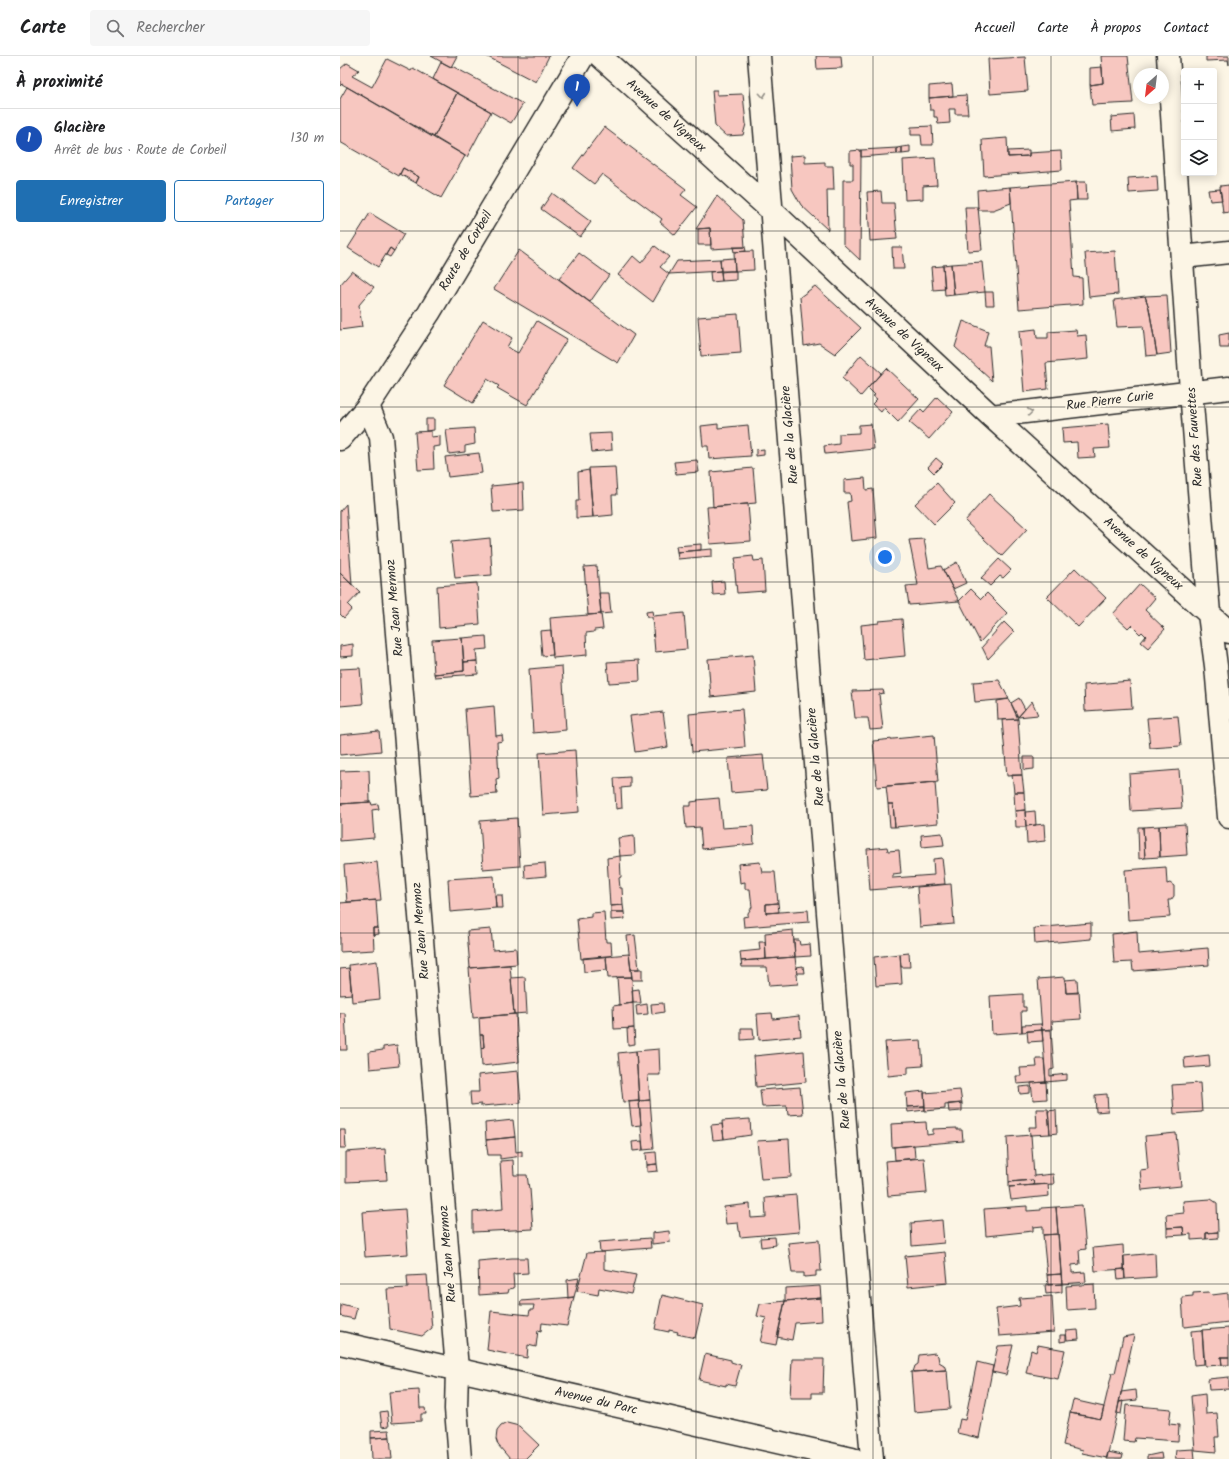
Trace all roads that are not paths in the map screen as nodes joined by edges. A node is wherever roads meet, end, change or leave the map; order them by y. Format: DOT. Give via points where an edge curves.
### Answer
graph roads {
  1 [pos="583,56"];
  2 [pos="600,56"];
  3 [pos="759,56"];
  4 [pos="1168,56"];
  5 [pos="772,211"];
  6 [pos="1229,252"];
  7 [pos="1182,257"];
  8 [pos="1229,388"];
  9 [pos="1191,391"];
  10 [pos="368,406"];
  11 [pos="992,416"];
  12 [pos="340,439"];
  13 [pos="1209,614"];
  14 [pos="1229,632"];
  15 [pos="1229,817"];
  16 [pos="340,1343"];
  17 [pos="457,1369"];
  18 [pos="460,1459"];
  19 [pos="852,1459"];
  20 [pos="872,1459"];
  1 -- 10 [label="street, Route de Corbeil" via="429,313"];
  2 -- 5 [label="street, Avenue de Vigneux"];
  3 -- 5 [label="street, Rue de la Glacière, one-way"];
  4 -- 7 [label="street, Rue des Fauvettes"];
  5 -- 11 [label="street, Avenue de Vigneux"];
  5 -- 20 [label="street, Rue de la Glacière"];
  6 -- 7 [label="street"];
  7 -- 9 [label="street, Rue des Fauvettes"];
  8 -- 9 [label="street, Rue Pierre Curie"];
  11 -- 9 [label="street, Rue Pierre Curie, one-way"];
  9 -- 13 [label="street, Rue des Fauvettes"];
  10 -- 12 [label="street, Route de Corbeil"];
  10 -- 17 [label="street, Rue Jean Mermoz" via="381,437"];
  11 -- 13 [label="street, Avenue de Vigneux"];
  13 -- 14 [label="street, Avenue de Vigneux"];
  13 -- 15 [label="street, Rue des Fauvettes"];
  16 -- 17 [label="street, Avenue du Parc"];
  17 -- 18 [label="street, Rue Jean Mermoz" via="456,1408"];
  17 -- 19 [label="street, Avenue du Parc"];
}
